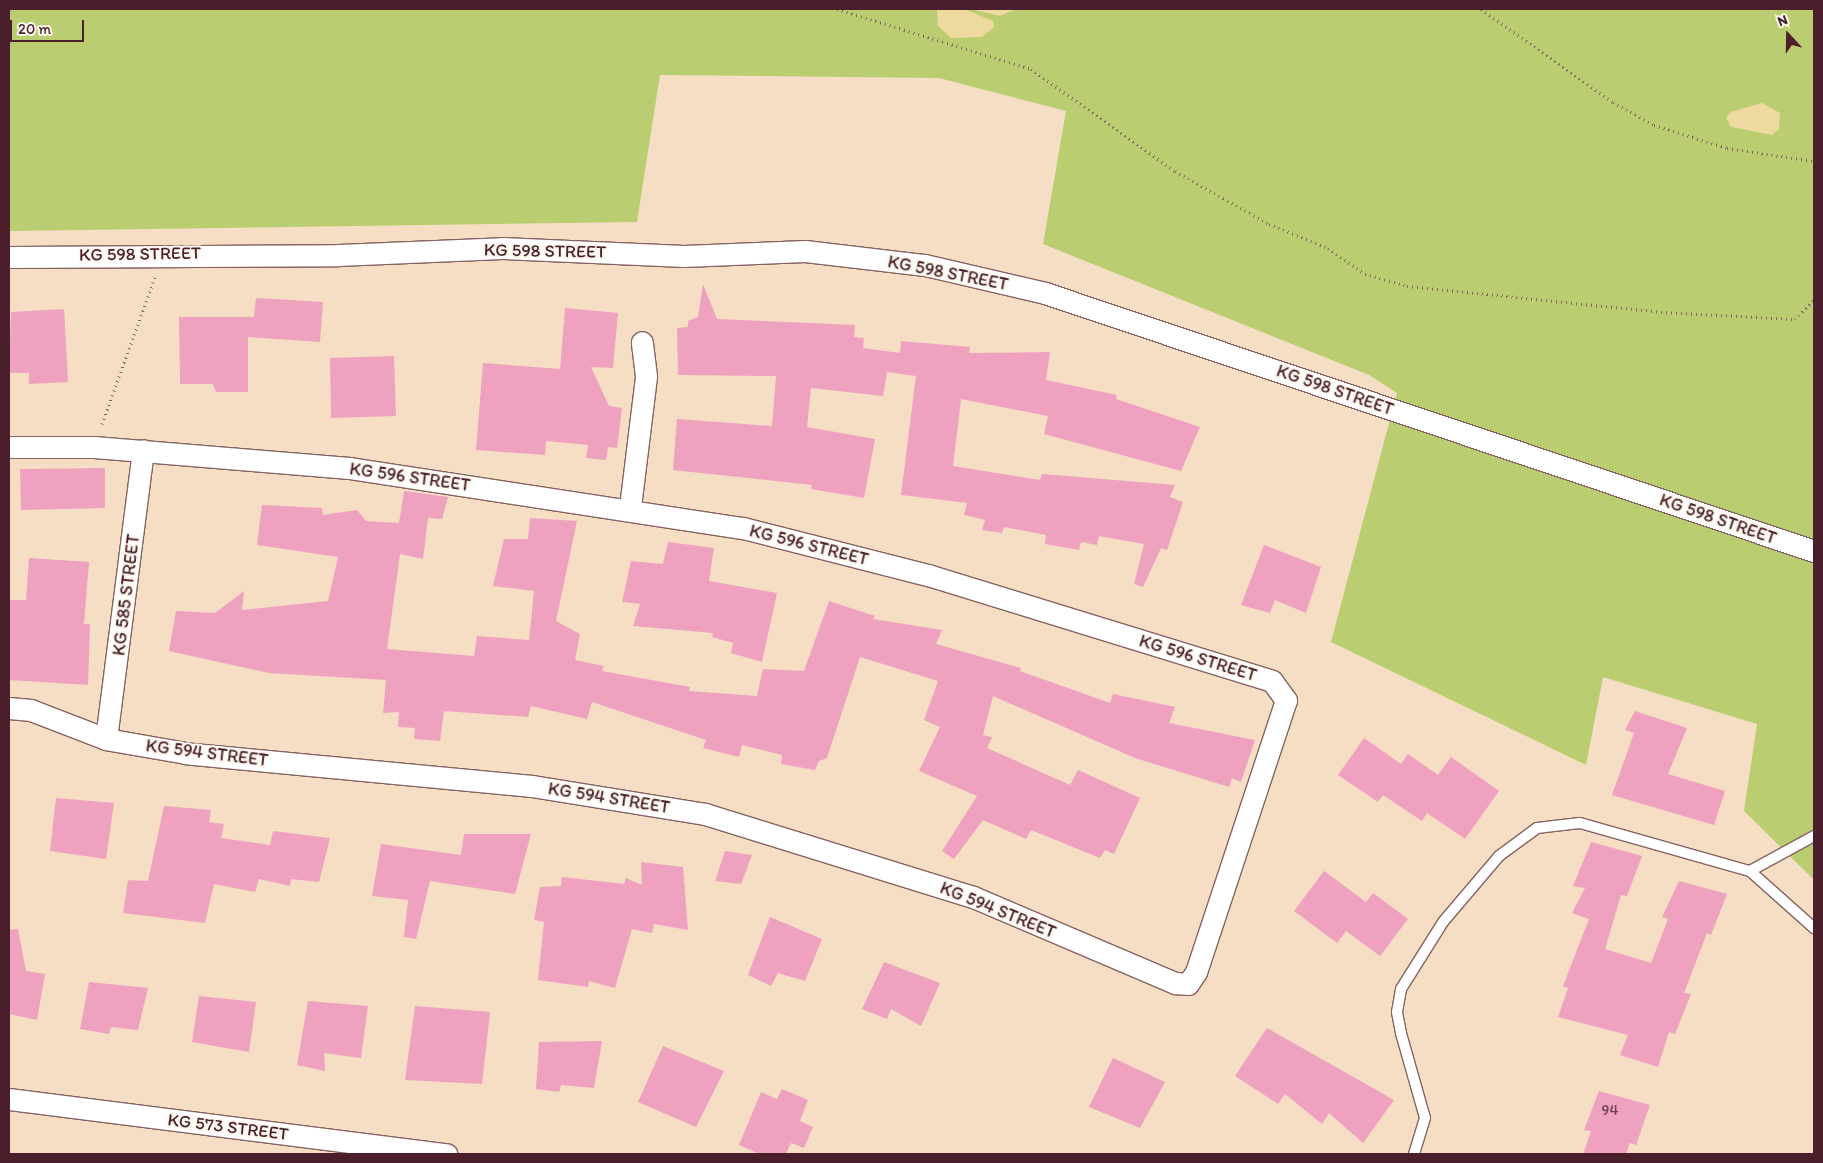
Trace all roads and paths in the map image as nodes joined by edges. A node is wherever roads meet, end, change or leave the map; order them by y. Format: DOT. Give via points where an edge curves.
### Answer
graph roads {
  1 [pos="837,9"];
  2 [pos="1481,9"];
  3 [pos="1814,161"];
  4 [pos="162,253"];
  5 [pos="9,257"];
  6 [pos="1814,300"];
  7 [pos="642,342"];
  8 [pos="9,447"];
  9 [pos="94,447"];
  10 [pos="143,450"];
  11 [pos="630,507"];
  12 [pos="1814,551"];
  13 [pos="9,708"];
  14 [pos="106,739"];
  15 [pos="1814,836"];
  16 [pos="1750,871"];
  17 [pos="1814,928"];
  18 [pos="1188,984"];
  19 [pos="13,1106"];
  20 [pos="447,1154"];
  21 [pos="1414,1154"];
  1 -- 6 [label="path" via="1031,69 1175,171 1269,224 1328,248 1365,274 1407,286 1796,320"];
  2 -- 3 [label="path" via="1654,125 1727,148"];
  4 -- 5 [label="street, KG 598 STREET"];
  4 -- 9 [label="path"];
  4 -- 12 [label="street, KG 598 STREET" via="338,255 502,248 684,256 805,252 925,264 1045,293"];
  7 -- 11 [label="street" via="646,376"];
  8 -- 9 [label="street, KG 596 STREET"];
  9 -- 10 [label="street, KG 596 STREET"];
  10 -- 11 [label="street, KG 596 STREET" via="349,468"];
  10 -- 14 [label="street, KG 585 STREET"];
  11 -- 18 [label="street, KG 596 STREET" via="743,528 928,575 1272,681 1282,689 1286,700 1196,972"];
  13 -- 14 [label="street, KG 594 STREET" via="31,710"];
  14 -- 18 [label="street, KG 594 STREET" via="186,752 532,786 705,814 973,897 1175,983"];
  15 -- 16 [label="lane"];
  16 -- 17 [label="lane"];
  16 -- 21 [label="lane" via="1580,822 1537,828 1518,839 1443,922 1401,989 1397,1012 1401,1033 1426,1118"];
  19 -- 20 [label="street, KG 573 STREET"];
}
